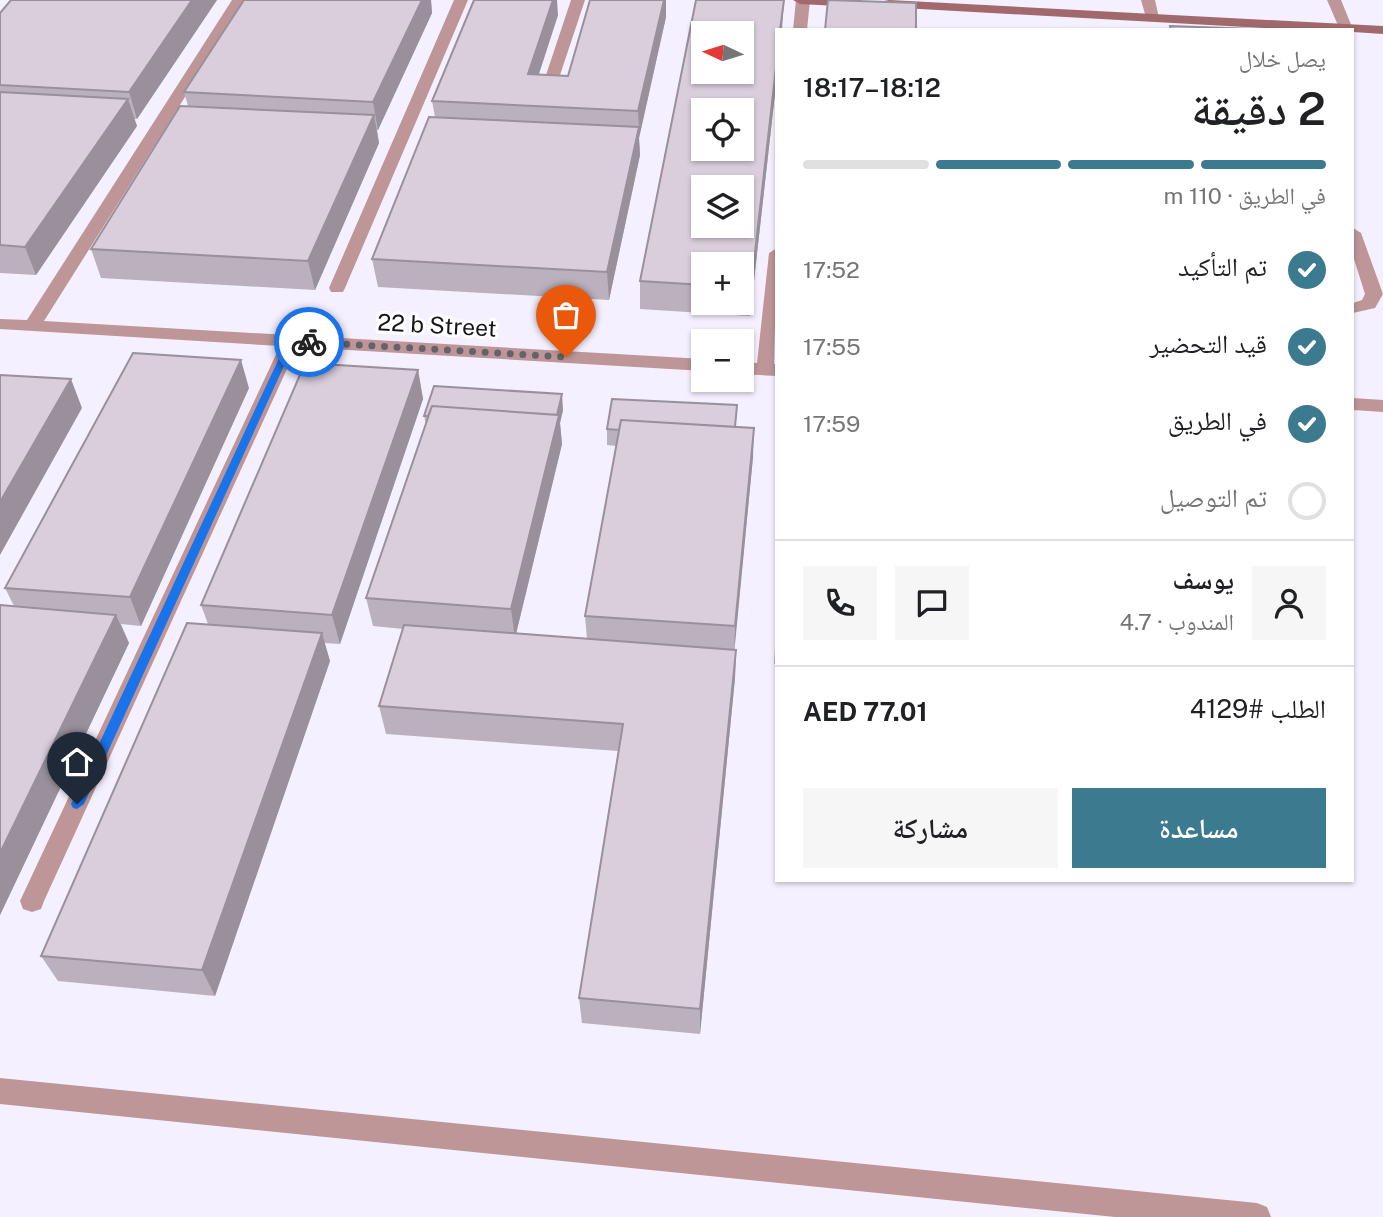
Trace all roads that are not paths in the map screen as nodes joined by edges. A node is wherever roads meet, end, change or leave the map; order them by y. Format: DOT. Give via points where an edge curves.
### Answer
graph roads {
  1 [pos="239,0"];
  2 [pos="461,0"];
  3 [pos="578,0"];
  4 [pos="801,0"];
  5 [pos="1148,0"];
  6 [pos="1334,0"];
  7 [pos="963,4"];
  8 [pos="1152,18"];
  9 [pos="1345,27"];
  10 [pos="800,28"];
  11 [pos="1383,30"];
  12 [pos="546,96"];
  13 [pos="1354,236"];
  14 [pos="337,288"];
  15 [pos="775,292"];
  16 [pos="1354,308"];
  17 [pos="0,324"];
  18 [pos="32,326"];
  19 [pos="291,341"];
  20 [pos="691,364"];
  21 [pos="771,369"];
  22 [pos="1354,404"];
  23 [pos="1383,406"];
  24 [pos="32,901"];
  25 [pos="0,1091"];
  26 [pos="1257,1217"];
  1 -- 18 [label="lane"];
  2 -- 14 [label="lane"];
  3 -- 12 [label="lane"];
  4 -- 7 [label="street"];
  4 -- 10 [label="lane"];
  5 -- 8 [label="lane"];
  6 -- 9 [label="lane"];
  7 -- 8 [label="street"];
  8 -- 9 [label="street"];
  9 -- 11 [label="street"];
  13 -- 16 [label="lane" via="1374,294 1369,304"];
  15 -- 21 [label="lane"];
  17 -- 18 [label="lane, 22 b Street"];
  18 -- 19 [label="lane, 22 b Street"];
  19 -- 20 [label="lane, 22 b Street"];
  19 -- 24 [label="lane"];
  22 -- 23 [label="lane"];
  25 -- 26 [label="lane"];
}
